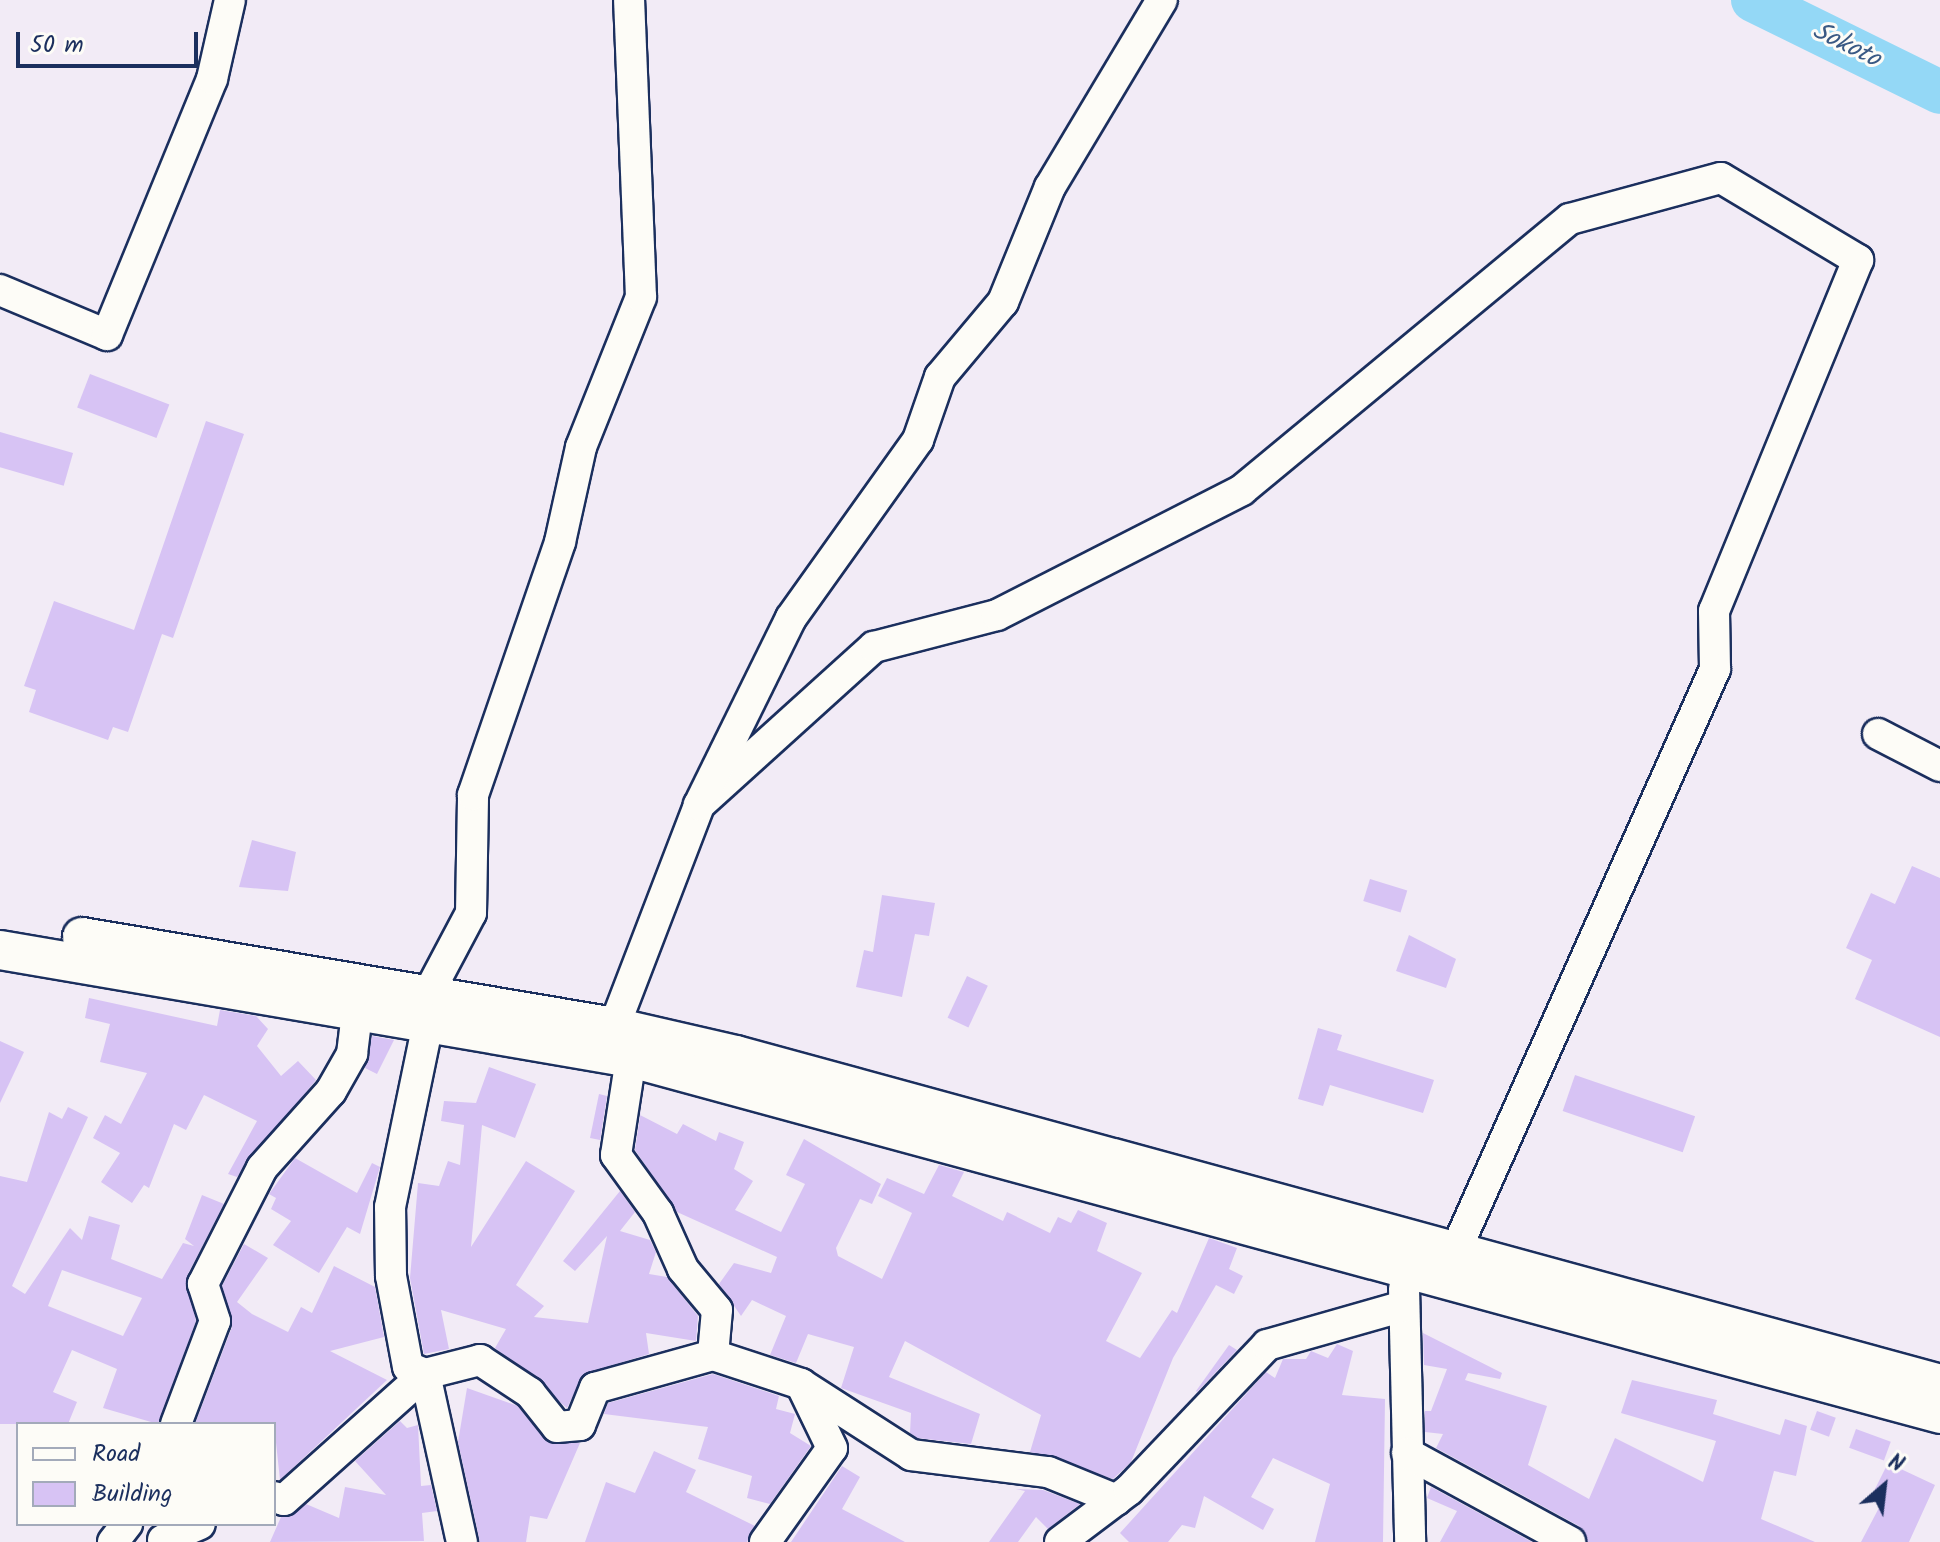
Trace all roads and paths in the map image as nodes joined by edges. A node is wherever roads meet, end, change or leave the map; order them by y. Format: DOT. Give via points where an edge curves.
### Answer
graph roads {
  1 [pos="230,0"];
  2 [pos="629,0"];
  3 [pos="1162,0"];
  4 [pos="0,290"];
  5 [pos="1878,734"];
  6 [pos="1940,766"];
  7 [pos="699,805"];
  8 [pos="0,925"];
  9 [pos="0,950"];
  10 [pos="428,1010"];
  11 [pos="357,1013"];
  12 [pos="623,1043"];
  13 [pos="1455,1252"];
  14 [pos="1404,1272"];
  15 [pos="713,1355"];
  16 [pos="425,1374"];
  17 [pos="801,1384"];
  18 [pos="1940,1384"];
  19 [pos="1940,1414"];
  20 [pos="177,1422"];
  21 [pos="1407,1453"];
  22 [pos="276,1498"];
  23 [pos="1117,1500"];
  24 [pos="125,1526"];
  25 [pos="193,1526"];
  26 [pos="163,1535"];
  27 [pos="113,1542"];
  28 [pos="462,1542"];
  29 [pos="765,1542"];
  30 [pos="1060,1542"];
  31 [pos="1410,1542"];
  32 [pos="1570,1542"];
  1 -- 4 [label="street" via="212,79 107,335"];
  2 -- 10 [label="street" via="641,297 581,447 560,542 473,795 471,913"];
  3 -- 7 [label="street" via="1050,187 1003,302 940,377 918,440 791,618"];
  5 -- 6 [label="street"];
  7 -- 12 [label="street"];
  7 -- 13 [label="street" via="874,647 997,615 1242,490 1570,219 1721,178 1858,260 1714,611 1715,669"];
  8 -- 10 [label="main road"];
  9 -- 11 [label="main road"];
  10 -- 11 [label="main road"];
  10 -- 12 [label="main road"];
  10 -- 16 [label="street" via="390,1207 391,1276 408,1367"];
  11 -- 20 [label="street" via="352,1054 331,1091 262,1168 203,1284 215,1321"];
  12 -- 14 [label="main road"];
  12 -- 15 [label="street" via="616,1155 658,1213 683,1269 717,1310"];
  13 -- 14 [label="main road"];
  13 -- 18 [label="main road"];
  14 -- 19 [label="main road"];
  14 -- 21 [label="street"];
  14 -- 23 [label="street" via="1267,1345"];
  15 -- 16 [label="street" via="595,1388 580,1425 557,1427 530,1393 480,1360"];
  15 -- 17 [label="street"];
  16 -- 22 [label="street" via="284,1500"];
  16 -- 28 [label="street"];
  17 -- 23 [label="street" via="911,1455 1048,1472"];
  17 -- 29 [label="street" via="832,1448"];
  21 -- 31 [label="street"];
  21 -- 32 [label="street"];
  23 -- 30 [label="street"];
  24 -- 27 [label="street"];
  25 -- 26 [label="street"];
}
